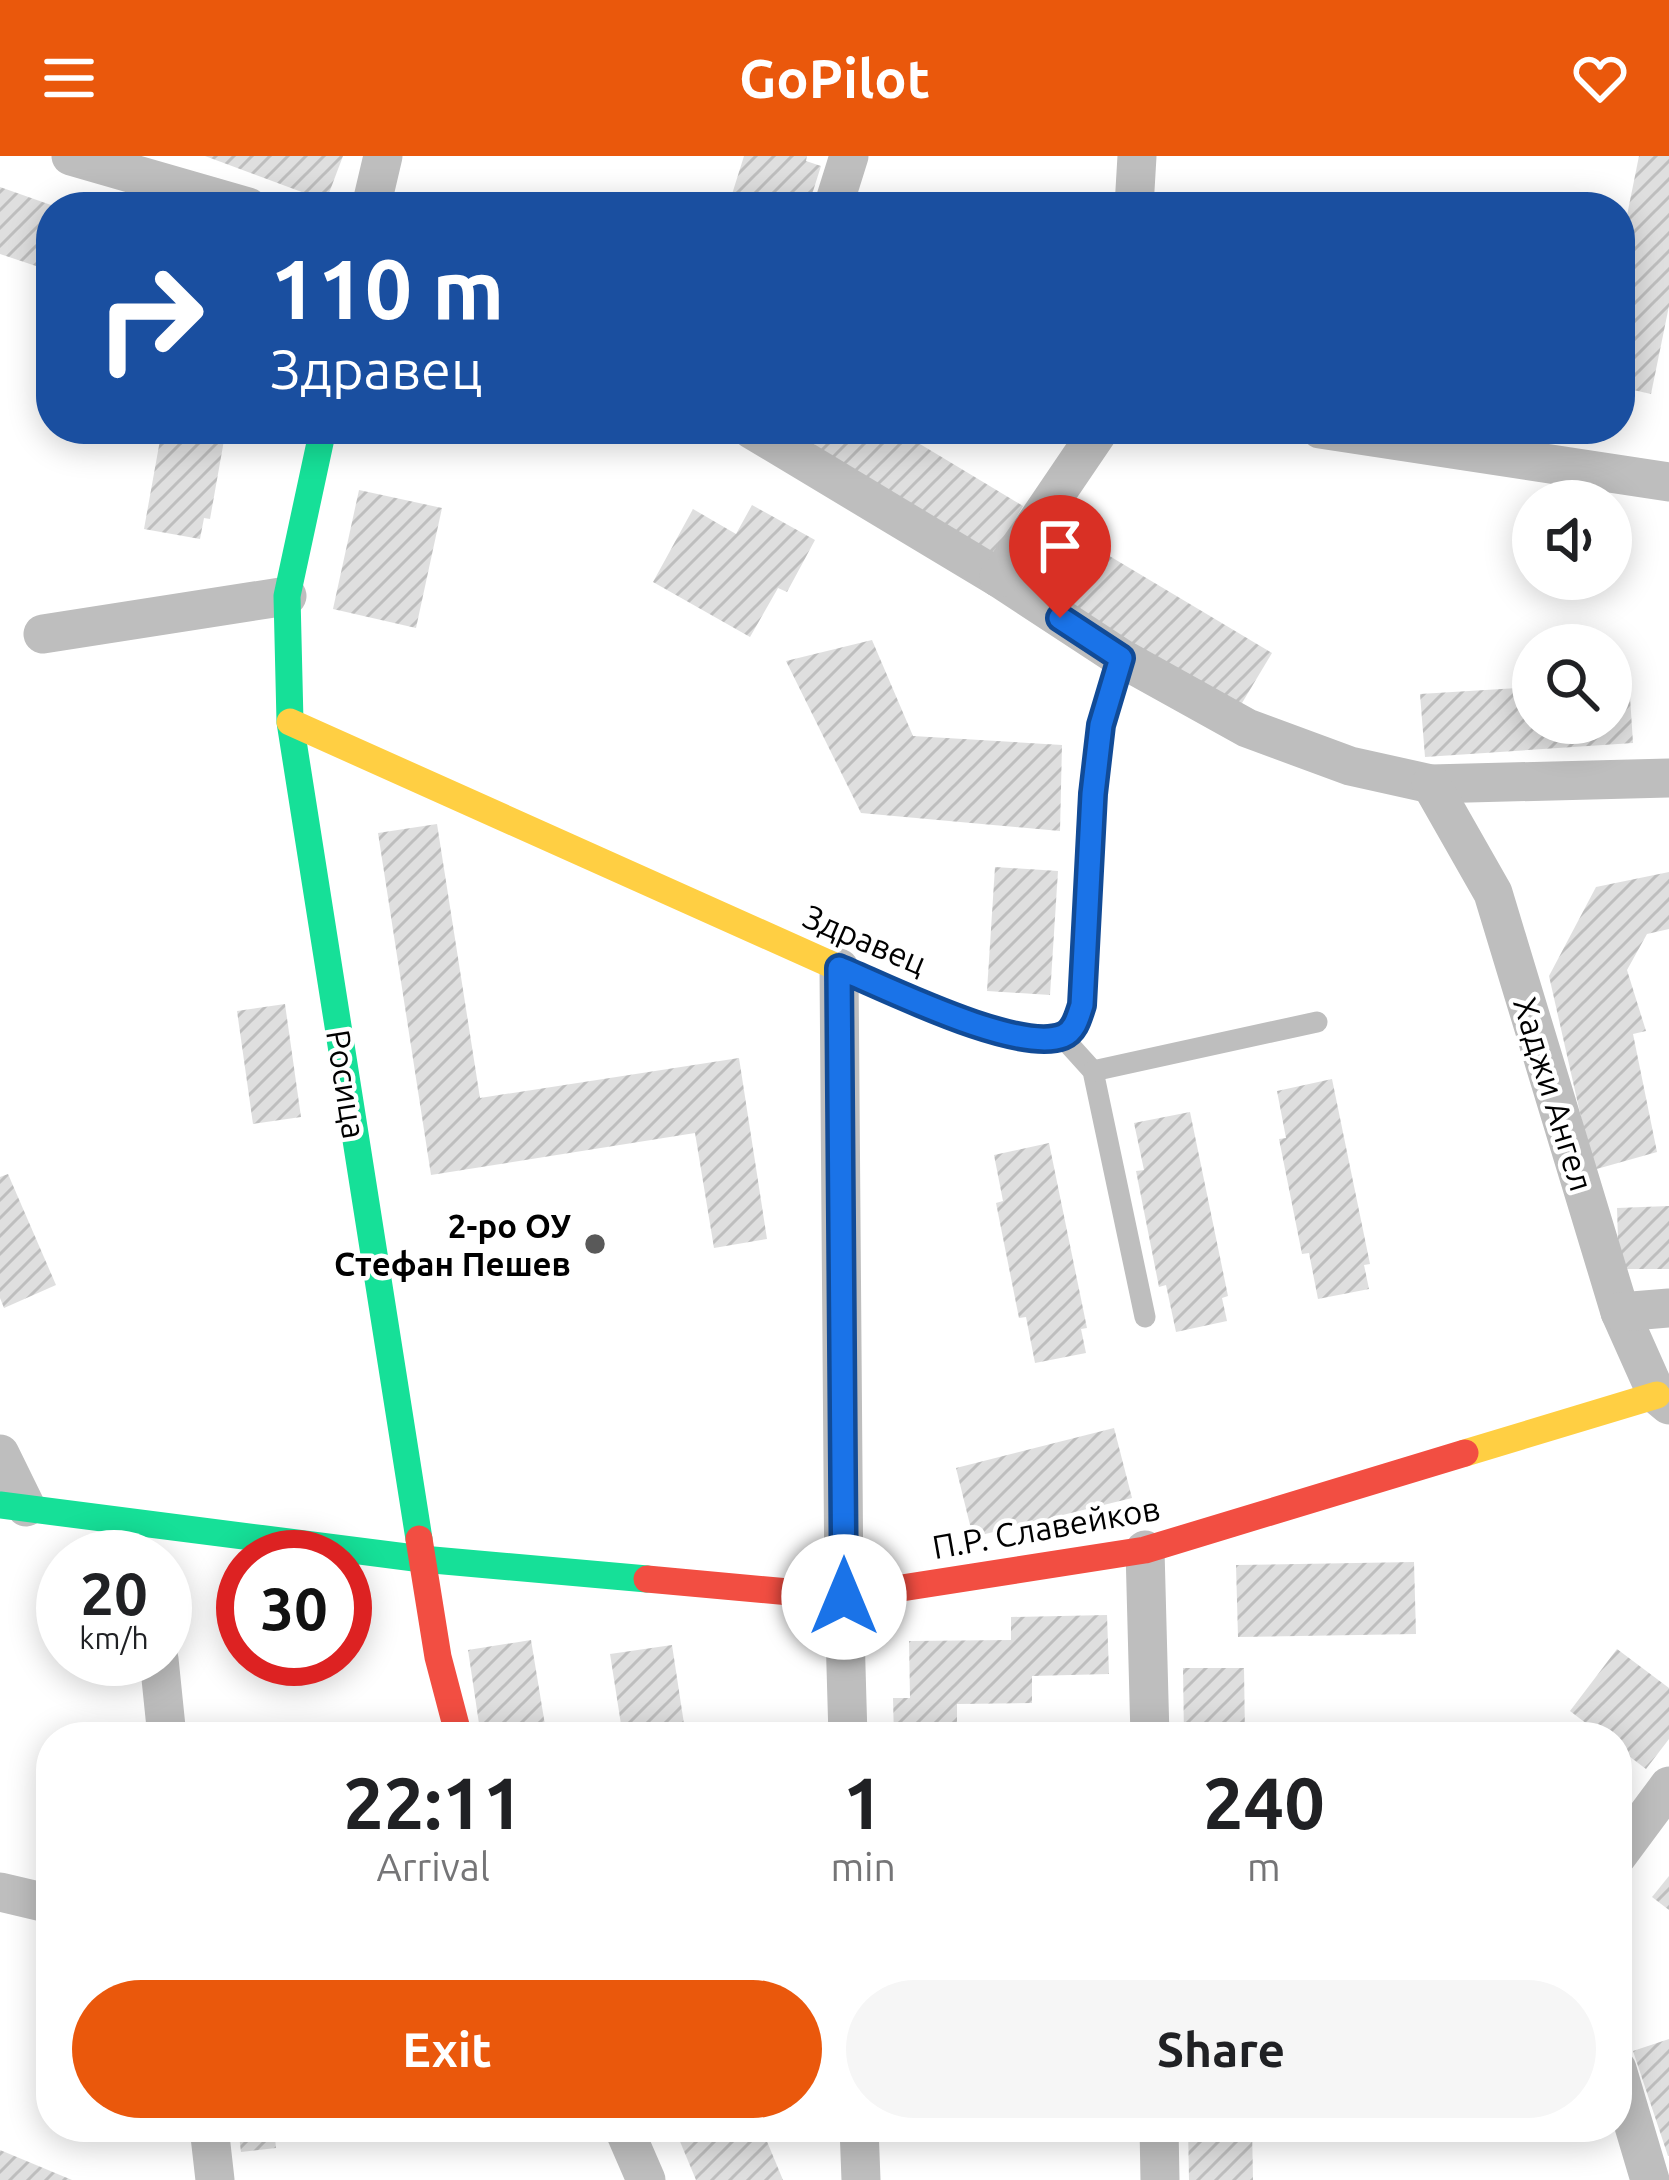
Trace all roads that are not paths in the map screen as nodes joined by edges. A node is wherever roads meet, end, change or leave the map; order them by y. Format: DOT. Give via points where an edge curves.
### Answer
graph roads {
  1 [pos="71,156"];
  2 [pos="383,156"];
  3 [pos="849,156"];
  4 [pos="1137,156"];
  5 [pos="196,192"];
  6 [pos="375,192"];
  7 [pos="838,192"];
  8 [pos="1135,192"];
  9 [pos="320,444"];
  10 [pos="786,444"];
  11 [pos="1090,444"];
  12 [pos="1419,444"];
  13 [pos="1669,482"];
  14 [pos="999,578"];
  15 [pos="287,596"];
  16 [pos="43,634"];
  17 [pos="1121,658"];
  18 [pos="290,722"];
  19 [pos="1669,778"];
  20 [pos="1431,784"];
  21 [pos="839,968"];
  22 [pos="1317,1022"];
  23 [pos="1062,1036"];
  24 [pos="1093,1071"];
  25 [pos="1669,1308"];
  26 [pos="1620,1312"];
  27 [pos="1145,1317"];
  28 [pos="1663,1400"];
  29 [pos="0,1454"];
  30 [pos="13,1506"];
  31 [pos="108,1530"];
  32 [pos="192,1543"];
  33 [pos="1145,1550"];
  34 [pos="422,1559"];
  35 [pos="844,1597"];
  36 [pos="162,1686"];
  37 [pos="165,1722"];
  38 [pos="455,1722"];
  39 [pos="848,1722"];
  40 [pos="1150,1722"];
  41 [pos="1669,1786"];
  42 [pos="1632,1836"];
  43 [pos="0,1892"];
  44 [pos="36,1900"];
  45 [pos="1632,2119"];
  46 [pos="211,2142"];
  47 [pos="630,2142"];
  48 [pos="860,2142"];
  49 [pos="1159,2142"];
  50 [pos="215,2180"];
  51 [pos="646,2180"];
  52 [pos="861,2180"];
  53 [pos="1160,2180"];
  54 [pos="1650,2180"];
  1 -- 5 [label="street"];
  2 -- 6 [label="street"];
  3 -- 7 [label="street"];
  4 -- 8 [label="street"];
  9 -- 15 [label="street, Росица"];
  10 -- 14 [label="street"];
  11 -- 14 [label="street"];
  12 -- 13 [label="street"];
  14 -- 17 [label="street"];
  15 -- 16 [label="street"];
  15 -- 18 [label="street, Росица"];
  17 -- 20 [label="street" via="1246,728 1350,766"];
  17 -- 23 [label="street" via="1101,725 1093,794 1082,1005"];
  18 -- 21 [label="street, Здравец"];
  18 -- 34 [label="street, Росица"];
  19 -- 20 [label="street"];
  20 -- 26 [label="street, Хаджи Ангел" via="1493,893"];
  21 -- 23 [label="street, Здравец" via="984,1029"];
  21 -- 35 [label="street"];
  22 -- 24 [label="lane"];
  23 -- 24 [label="lane"];
  24 -- 27 [label="lane"];
  25 -- 26 [label="street"];
  26 -- 28 [label="street, Хаджи Ангел"];
  28 -- 33 [label="street, П.Р. Славейков"];
  29 -- 30 [label="street"];
  30 -- 31 [label="street, П.Р. Славейков"];
  32 -- 34 [label="street, П.Р. Славейков"];
  33 -- 35 [label="street, П.Р. Славейков"];
  33 -- 40 [label="street"];
  34 -- 35 [label="street, П.Р. Славейков"];
  34 -- 38 [label="street, Росица"];
  35 -- 39 [label="street"];
  36 -- 37 [label="street"];
  41 -- 42 [label="street"];
  43 -- 44 [label="street"];
  45 -- 54 [label="street"];
  46 -- 50 [label="street"];
  47 -- 51 [label="street"];
  48 -- 52 [label="street"];
  49 -- 53 [label="street"];
}
